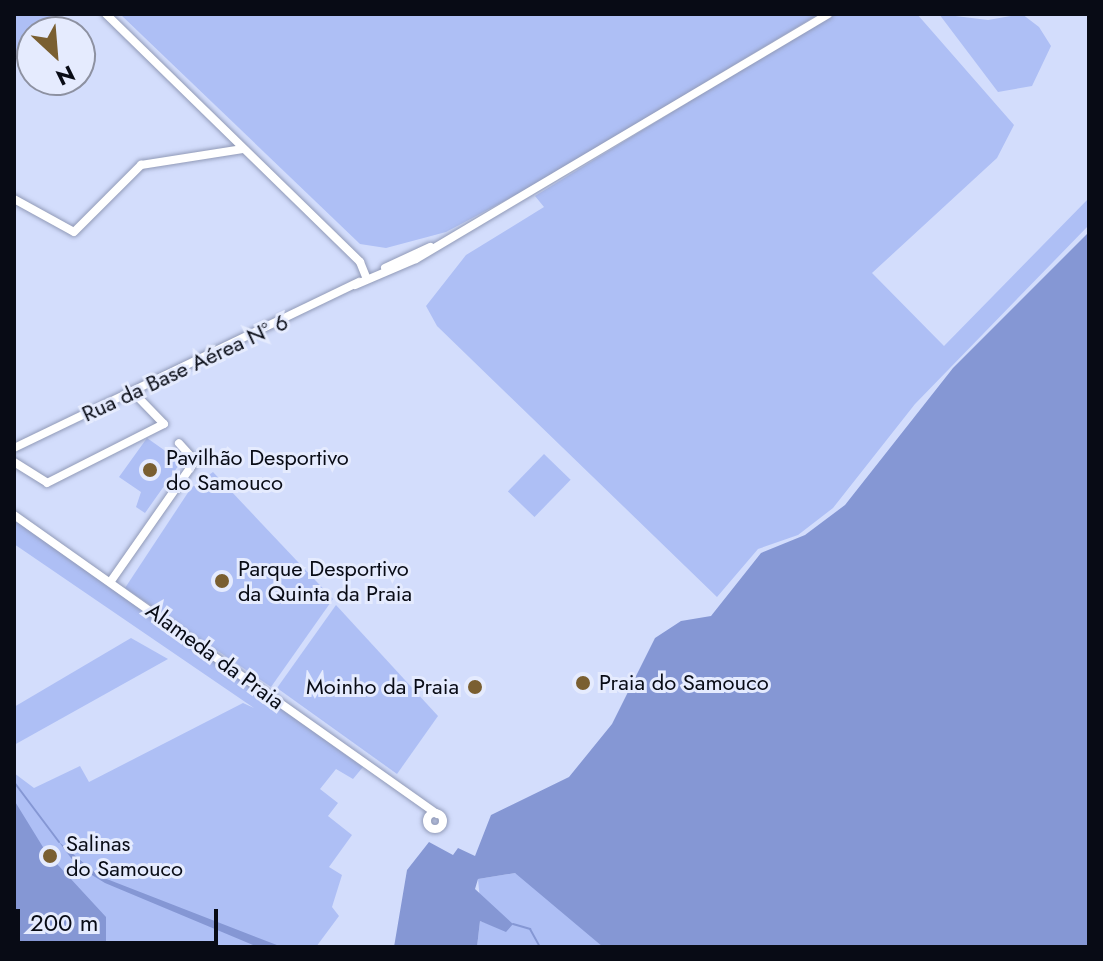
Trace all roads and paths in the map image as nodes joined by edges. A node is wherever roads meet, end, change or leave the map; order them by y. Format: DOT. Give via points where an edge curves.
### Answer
graph roads {
  1 [pos="106,14"];
  2 [pos="828,14"];
  3 [pos="227,132"];
  4 [pos="223,148"];
  5 [pos="244,149"];
  6 [pos="14,199"];
  7 [pos="433,246"];
  8 [pos="366,277"];
  9 [pos="355,285"];
  10 [pos="133,392"];
  11 [pos="179,443"];
  12 [pos="14,448"];
  13 [pos="14,462"];
  14 [pos="14,515"];
  15 [pos="111,581"];
  16 [pos="414,798"];
  17 [pos="437,814"];
  18 [pos="427,820"];
  1 -- 3 [label="street"];
  2 -- 7 [label="street"];
  3 -- 4 [label="street"];
  3 -- 5 [label="street"];
  4 -- 5 [label="street"];
  4 -- 6 [label="street" via="141,165 74,232"];
  5 -- 8 [label="street"];
  7 -- 8 [label="street"];
  7 -- 9 [label="street"];
  8 -- 9 [label="street"];
  9 -- 10 [label="street, Rua da Base Aérea Nº 6"];
  10 -- 12 [label="street, Rua da Base Aérea Nº 6"];
  10 -- 13 [label="street" via="164,424 47,483"];
  11 -- 15 [label="street" via="195,461"];
  14 -- 15 [label="street, Alameda da Praia"];
  15 -- 16 [label="street, Alameda da Praia"];
  16 -- 17 [label="street, Alameda da Praia"];
  16 -- 18 [label="street, Alameda da Praia"];
  17 -- 18 [label="street"];
  17 -- 18 [label="street" via="439,828"];
}
